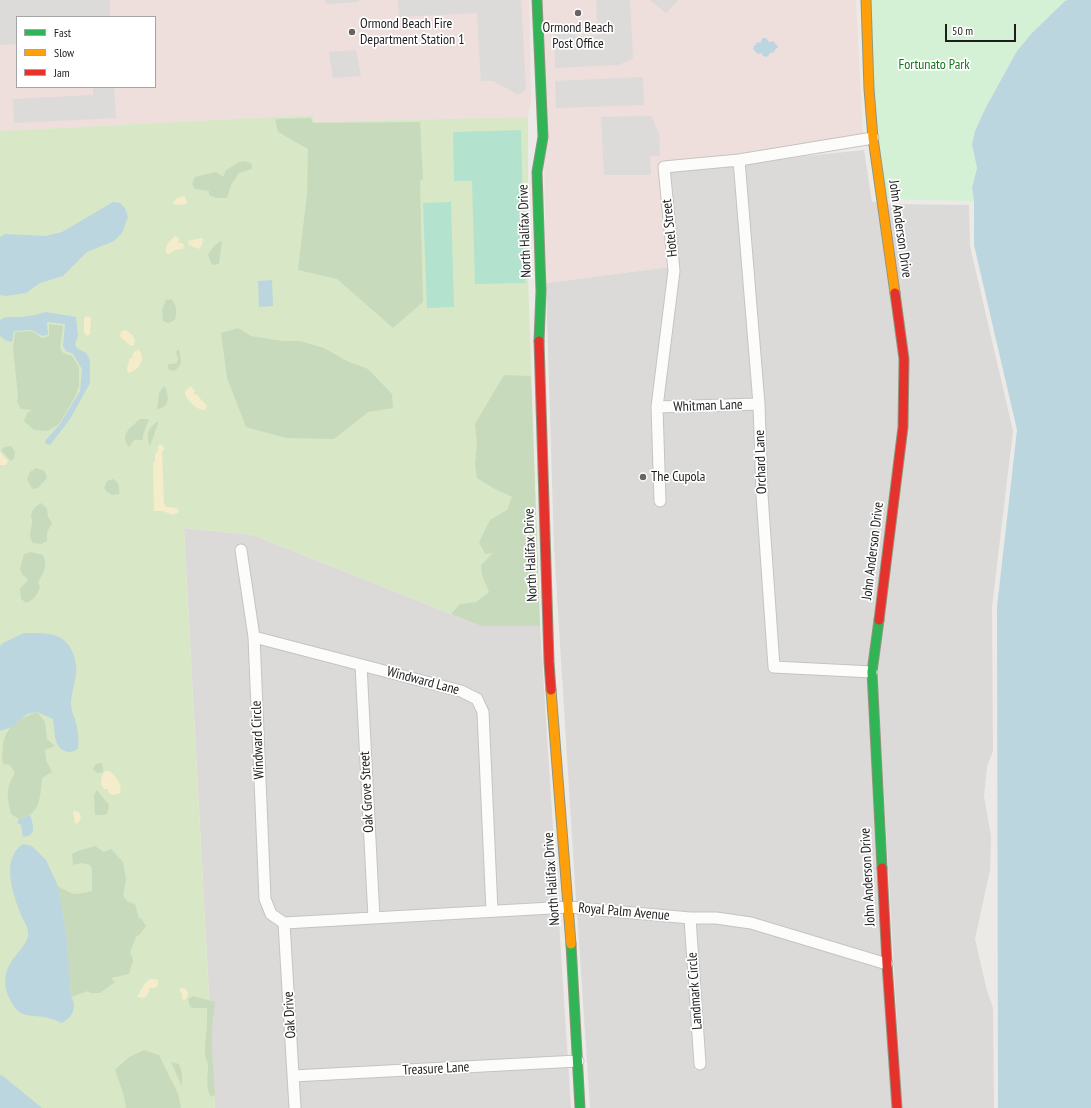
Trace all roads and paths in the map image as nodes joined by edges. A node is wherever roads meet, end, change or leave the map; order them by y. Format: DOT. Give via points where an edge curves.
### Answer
graph roads {
  1 [pos="537,0"];
  2 [pos="866,0"];
  3 [pos="874,138"];
  4 [pos="739,160"];
  5 [pos="759,404"];
  6 [pos="657,407"];
  7 [pos="660,501"];
  8 [pos="241,550"];
  9 [pos="254,637"];
  10 [pos="361,665"];
  11 [pos="872,672"];
  12 [pos="569,907"];
  13 [pos="492,911"];
  14 [pos="374,918"];
  15 [pos="690,918"];
  16 [pos="284,922"];
  17 [pos="886,964"];
  18 [pos="578,1061"];
  19 [pos="700,1064"];
  20 [pos="293,1076"];
  21 [pos="295,1108"];
  22 [pos="580,1108"];
  23 [pos="897,1108"];
  1 -- 12 [label="street, North Halifax Drive" via="543,136 537,172 544,525 550,662"];
  2 -- 3 [label="street, John Anderson Drive" via="869,89"];
  3 -- 4 [label="street, Hotel Street"];
  3 -- 11 [label="street, John Anderson Drive" via="904,367 903,427"];
  4 -- 5 [label="street, Orchard Lane"];
  4 -- 6 [label="street, Hotel Street" via="664,167 674,271"];
  5 -- 6 [label="street, Whitman Lane"];
  5 -- 11 [label="street, Orchard Lane" via="762,495 774,666"];
  6 -- 7 [label="street, Hotel Street"];
  8 -- 9 [label="street, Windward Circle"];
  9 -- 10 [label="street, Windward Lane"];
  9 -- 16 [label="street, Windward Circle" via="265,899 271,914"];
  10 -- 13 [label="street, Windward Lane" via="461,691 477,699 483,712"];
  10 -- 14 [label="street, Oak Grove Street"];
  11 -- 17 [label="street, John Anderson Drive"];
  12 -- 13 [label="street, Royal Palm Avenue"];
  12 -- 15 [label="street, Royal Palm Avenue"];
  12 -- 18 [label="street, North Halifax Drive"];
  13 -- 14 [label="street, Royal Palm Avenue"];
  14 -- 16 [label="street, Royal Palm Avenue"];
  15 -- 17 [label="street, Royal Palm Avenue" via="716,918 751,923"];
  15 -- 19 [label="street, Landmark Circle"];
  16 -- 20 [label="street, Oak Drive"];
  17 -- 23 [label="street, John Anderson Drive"];
  18 -- 20 [label="street, Treasure Lane"];
  18 -- 22 [label="street, North Halifax Drive"];
  20 -- 21 [label="street, Oak Drive"];
}
